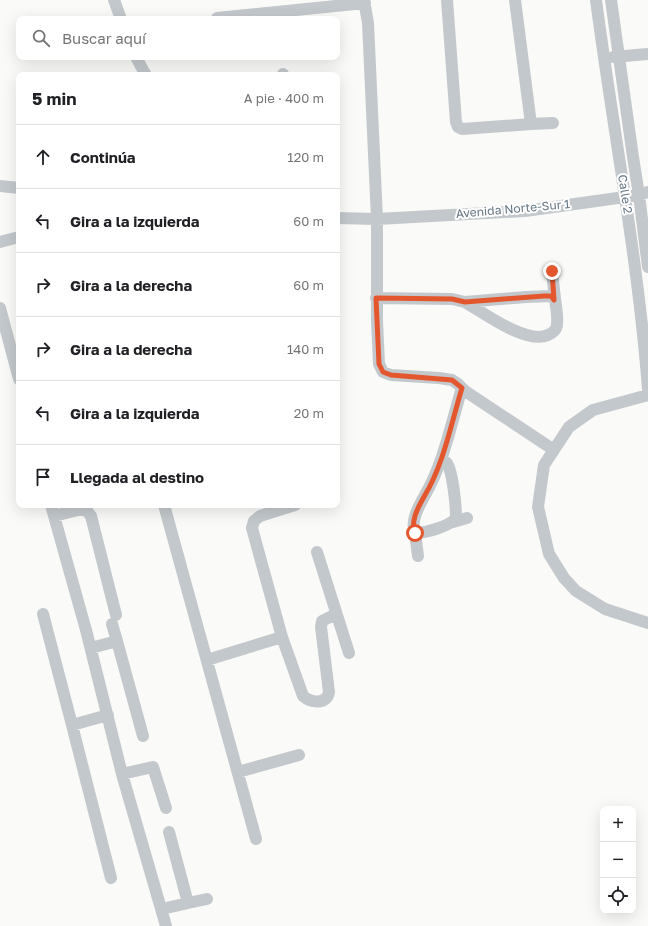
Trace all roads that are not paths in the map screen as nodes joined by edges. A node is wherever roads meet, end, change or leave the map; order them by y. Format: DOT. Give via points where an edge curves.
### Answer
graph roads {
  1 [pos="114,0"];
  2 [pos="448,0"];
  3 [pos="515,0"];
  4 [pos="596,0"];
  5 [pos="611,0"];
  6 [pos="365,2"];
  7 [pos="120,16"];
  8 [pos="235,16"];
  9 [pos="648,54"];
  10 [pos="619,57"];
  11 [pos="604,58"];
  12 [pos="137,60"];
  13 [pos="144,72"];
  14 [pos="553,123"];
  15 [pos="531,124"];
  16 [pos="0,186"];
  17 [pos="16,188"];
  18 [pos="644,194"];
  19 [pos="626,196"];
  20 [pos="340,218"];
  21 [pos="377,219"];
  22 [pos="16,239"];
  23 [pos="0,242"];
  24 [pos="648,267"];
  25 [pos="552,271"];
  26 [pos="376,298"];
  27 [pos="494,300"];
  28 [pos="554,300"];
  29 [pos="465,302"];
  30 [pos="0,308"];
  31 [pos="490,317"];
  32 [pos="6,351"];
  33 [pos="16,369"];
  34 [pos="462,388"];
  35 [pos="648,389"];
  36 [pos="648,395"];
  37 [pos="554,450"];
  38 [pos="442,459"];
  39 [pos="165,508"];
  40 [pos="285,508"];
  41 [pos="53,511"];
  42 [pos="467,518"];
  43 [pos="453,522"];
  44 [pos="415,533"];
  45 [pos="317,552"];
  46 [pos="418,556"];
  47 [pos="43,614"];
  48 [pos="336,614"];
  49 [pos="648,624"];
  50 [pos="282,637"];
  51 [pos="117,642"];
  52 [pos="90,648"];
  53 [pos="349,653"];
  54 [pos="207,660"];
  55 [pos="108,715"];
  56 [pos="72,724"];
  57 [pos="143,736"];
  58 [pos="299,755"];
  59 [pos="238,772"];
  60 [pos="122,774"];
  61 [pos="166,808"];
  62 [pos="169,832"];
  63 [pos="256,839"];
  64 [pos="112,878"];
  65 [pos="207,899"];
  66 [pos="188,903"];
  67 [pos="162,909"];
  68 [pos="166,926"];
  1 -- 7 [label="street"];
  2 -- 15 [label="street" via="458,127 462,129"];
  3 -- 15 [label="street"];
  4 -- 11 [label="street, Calle 2"];
  5 -- 10 [label="street"];
  6 -- 8 [label="street"];
  6 -- 21 [label="street"];
  9 -- 10 [label="street"];
  10 -- 11 [label="street"];
  10 -- 18 [label="street"];
  11 -- 19 [label="street, Calle 2"];
  12 -- 13 [label="street"];
  14 -- 15 [label="street"];
  16 -- 17 [label="street"];
  18 -- 19 [label="street, Avenida Norte-Sur 1"];
  18 -- 24 [label="street"];
  19 -- 21 [label="street, Avenida Norte-Sur 1" via="525,211"];
  19 -- 35 [label="street, Calle 2" via="644,336"];
  20 -- 21 [label="street, Avenida Norte-Sur 1"];
  21 -- 26 [label="street"];
  22 -- 23 [label="street"];
  25 -- 28 [label="street"];
  26 -- 29 [label="street" via="452,299"];
  26 -- 34 [label="street" via="379,364 383,372 391,375 452,380"];
  27 -- 28 [label="street" via="551,296"];
  27 -- 29 [label="street"];
  27 -- 31 [label="street" via="489,308"];
  28 -- 31 [label="street" via="557,326 546,336 534,338 520,334"];
  29 -- 31 [label="street"];
  30 -- 32 [label="street"];
  32 -- 33 [label="street"];
  34 -- 37 [label="street"];
  34 -- 38 [label="street"];
  36 -- 37 [label="street" via="593,410 570,427"];
  37 -- 49 [label="street" via="544,465 538,507 549,554 564,578 576,591 605,609"];
  38 -- 43 [label="street" via="447,464 454,491 456,518"];
  38 -- 44 [label="street" via="416,513"];
  39 -- 54 [label="street"];
  40 -- 50 [label="street" via="260,516 254,521 252,528"];
  41 -- 51 [label="street" via="82,509 90,516"];
  41 -- 52 [label="street"];
  42 -- 43 [label="street"];
  43 -- 44 [label="street"];
  44 -- 46 [label="street"];
  45 -- 48 [label="street"];
  47 -- 56 [label="street"];
  48 -- 50 [label="street" via="322,621 321,627 329,692 324,700 315,702 303,696"];
  48 -- 53 [label="street"];
  50 -- 54 [label="street"];
  51 -- 52 [label="street"];
  51 -- 57 [label="street"];
  52 -- 55 [label="street"];
  54 -- 59 [label="street"];
  55 -- 56 [label="street"];
  55 -- 60 [label="street"];
  56 -- 64 [label="street"];
  58 -- 59 [label="street"];
  59 -- 63 [label="street"];
  60 -- 61 [label="street" via="152,763"];
  60 -- 67 [label="street"];
  62 -- 66 [label="street"];
  65 -- 66 [label="street"];
  66 -- 67 [label="street"];
  67 -- 68 [label="street"];
}
